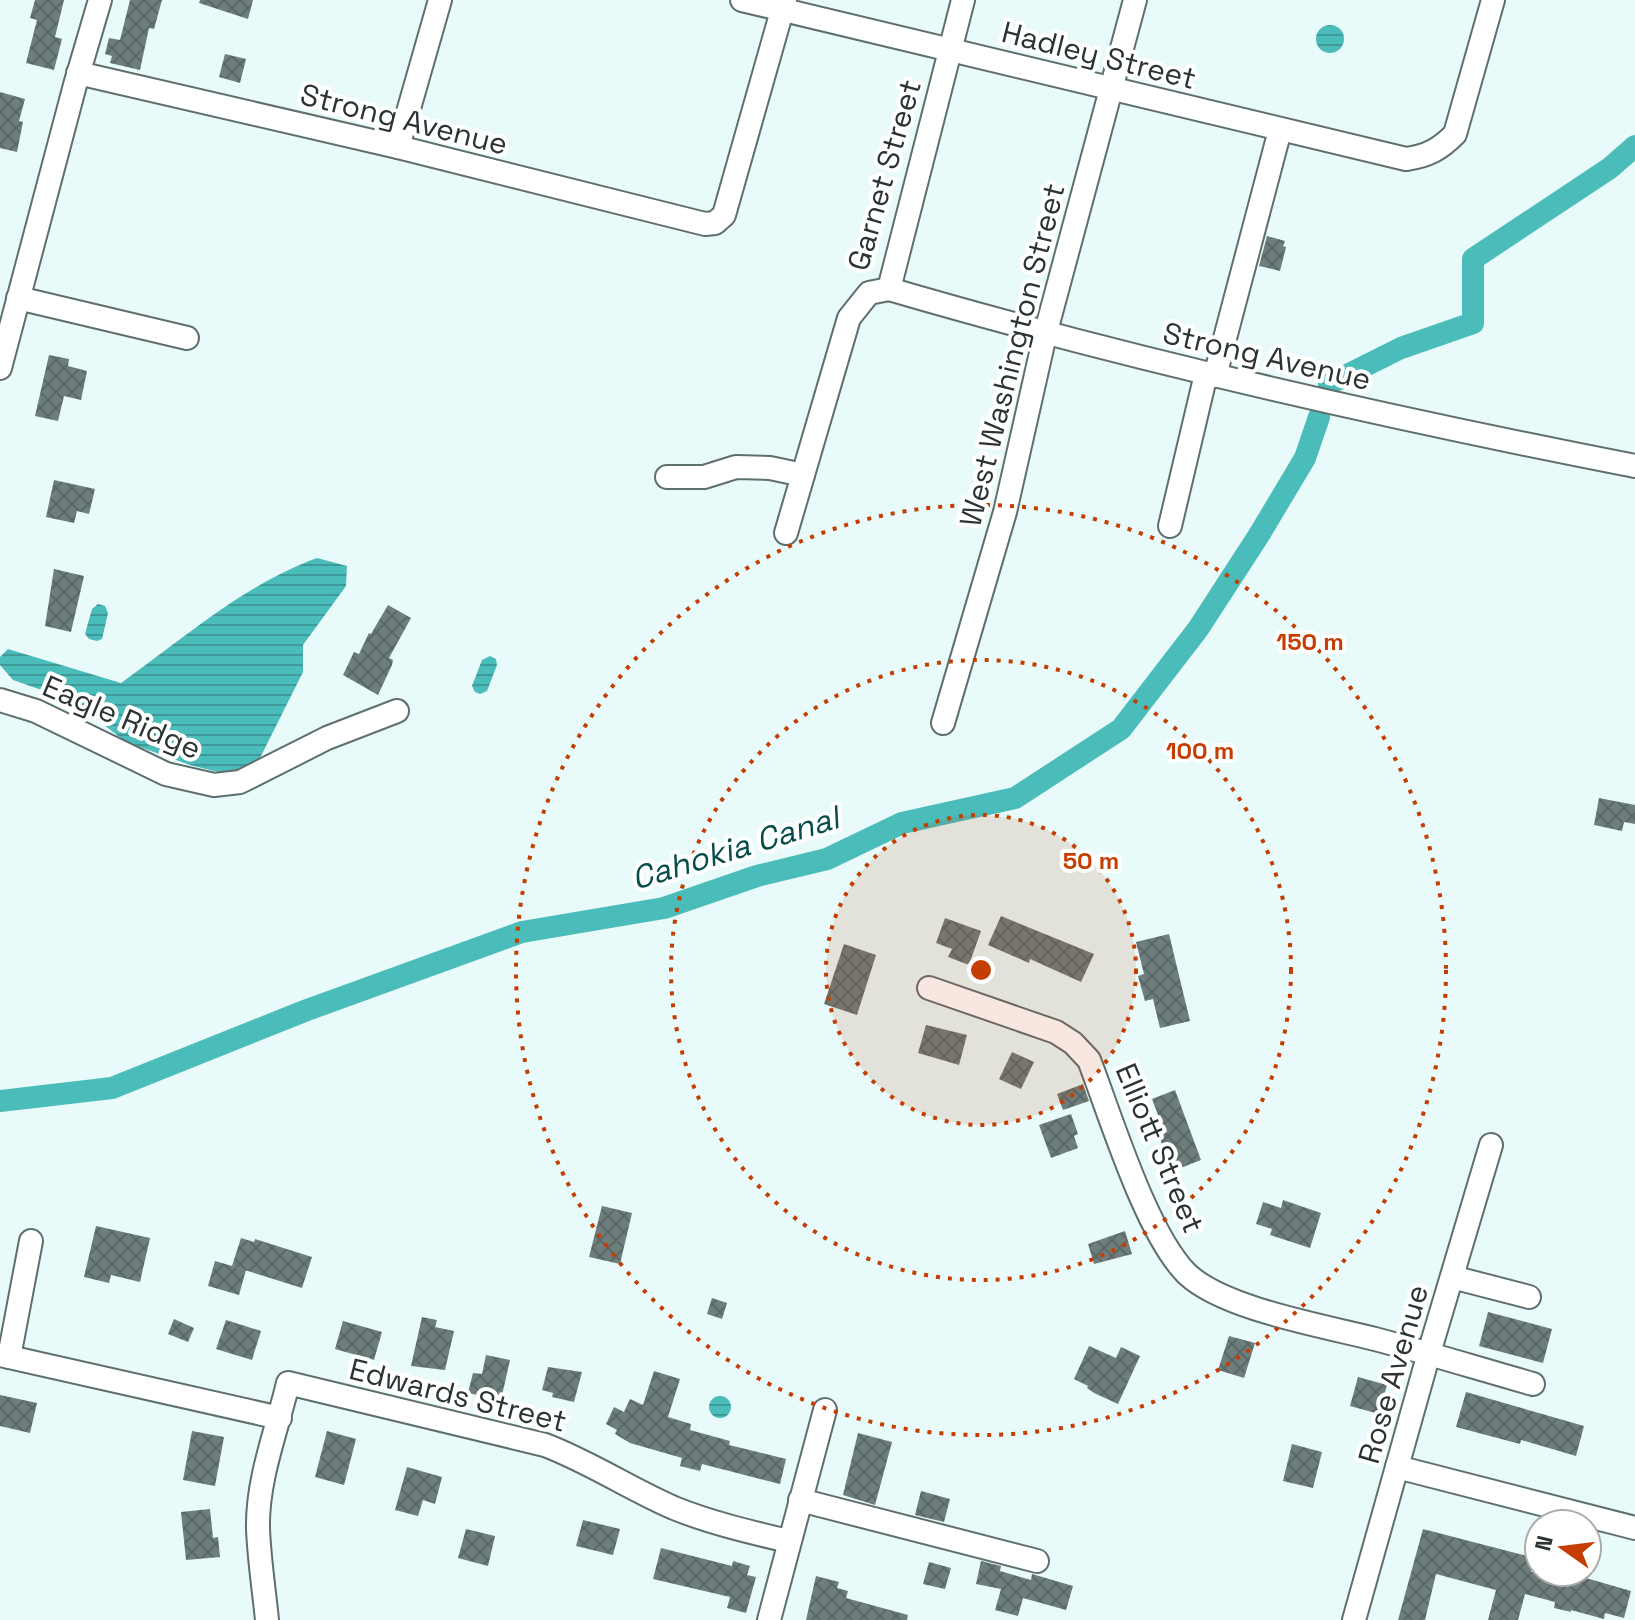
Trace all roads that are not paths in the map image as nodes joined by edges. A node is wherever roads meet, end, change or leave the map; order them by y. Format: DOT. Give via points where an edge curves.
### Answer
graph roads {
  1 [pos="100,0"];
  2 [pos="440,0"];
  3 [pos="742,0"];
  4 [pos="963,0"];
  5 [pos="1135,0"];
  6 [pos="1493,0"];
  7 [pos="784,5"];
  8 [pos="949,49"];
  9 [pos="78,73"];
  10 [pos="1112,89"];
  11 [pos="1280,130"];
  12 [pos="398,147"];
  13 [pos="889,289"];
  14 [pos="18,298"];
  15 [pos="1045,335"];
  16 [pos="187,338"];
  17 [pos="0,368"];
  18 [pos="1211,375"];
  19 [pos="1635,466"];
  20 [pos="803,475"];
  21 [pos="667,477"];
  22 [pos="1170,526"];
  23 [pos="786,533"];
  24 [pos="0,700"];
  25 [pos="397,711"];
  26 [pos="943,723"];
  27 [pos="929,988"];
  28 [pos="1491,1145"];
  29 [pos="31,1241"];
  30 [pos="1452,1277"];
  31 [pos="1529,1297"];
  32 [pos="1429,1353"];
  33 [pos="4,1356"];
  34 [pos="1533,1384"];
  35 [pos="825,1410"];
  36 [pos="280,1418"];
  37 [pos="1397,1467"];
  38 [pos="800,1500"];
  39 [pos="1635,1528"];
  40 [pos="788,1541"];
  41 [pos="1037,1561"];
  42 [pos="267,1620"];
  43 [pos="769,1620"];
  44 [pos="1354,1620"];
  1 -- 9 [label="street"];
  2 -- 12 [label="street"];
  3 -- 7 [label="street, Hadley Street"];
  4 -- 8 [label="street, Garnet Street"];
  5 -- 10 [label="street, West Washington Street"];
  6 -- 11 [label="street, Hadley Street" via="1455,134 1440,149 1406,159"];
  7 -- 8 [label="street, Hadley Street"];
  7 -- 12 [label="street, Strong Avenue" via="724,215 715,223"];
  8 -- 10 [label="street, Hadley Street"];
  8 -- 13 [label="street, Garnet Street"];
  9 -- 12 [label="street, Strong Avenue"];
  9 -- 14 [label="street"];
  10 -- 11 [label="street, Hadley Street"];
  10 -- 15 [label="street, West Washington Street"];
  11 -- 18 [label="street"];
  13 -- 15 [label="street, Strong Avenue"];
  13 -- 20 [label="street, Garnet Street" via="869,293 849,318"];
  14 -- 16 [label="street"];
  14 -- 17 [label="street"];
  15 -- 18 [label="street, Strong Avenue"];
  15 -- 26 [label="street, West Washington Street" via="1005,512"];
  18 -- 19 [label="street, Strong Avenue"];
  18 -- 22 [label="street"];
  20 -- 21 [label="street" via="736,467 704,477"];
  20 -- 23 [label="street, Garnet Street"];
  24 -- 25 [label="street, Eagle Ridge" via="36,711 166,774 214,785 240,782 327,738"];
  27 -- 32 [label="street, Elliott Street" via="1056,1032 1089,1060 1155,1224 1172,1255 1199,1284 1233,1302"];
  28 -- 30 [label="street, Rose Avenue"];
  29 -- 33 [label="street"];
  30 -- 31 [label="street"];
  30 -- 32 [label="street, Rose Avenue"];
  32 -- 34 [label="street, Elliott Street"];
  32 -- 37 [label="street, Rose Avenue"];
  33 -- 36 [label="street"];
  35 -- 38 [label="street"];
  36 -- 40 [label="street, Edwards Street" via="288,1383 545,1445 674,1507"];
  36 -- 42 [label="street" via="259,1520"];
  37 -- 39 [label="street"];
  37 -- 44 [label="street, Rose Avenue"];
  38 -- 40 [label="street"];
  38 -- 41 [label="street"];
  40 -- 43 [label="street"];
}
